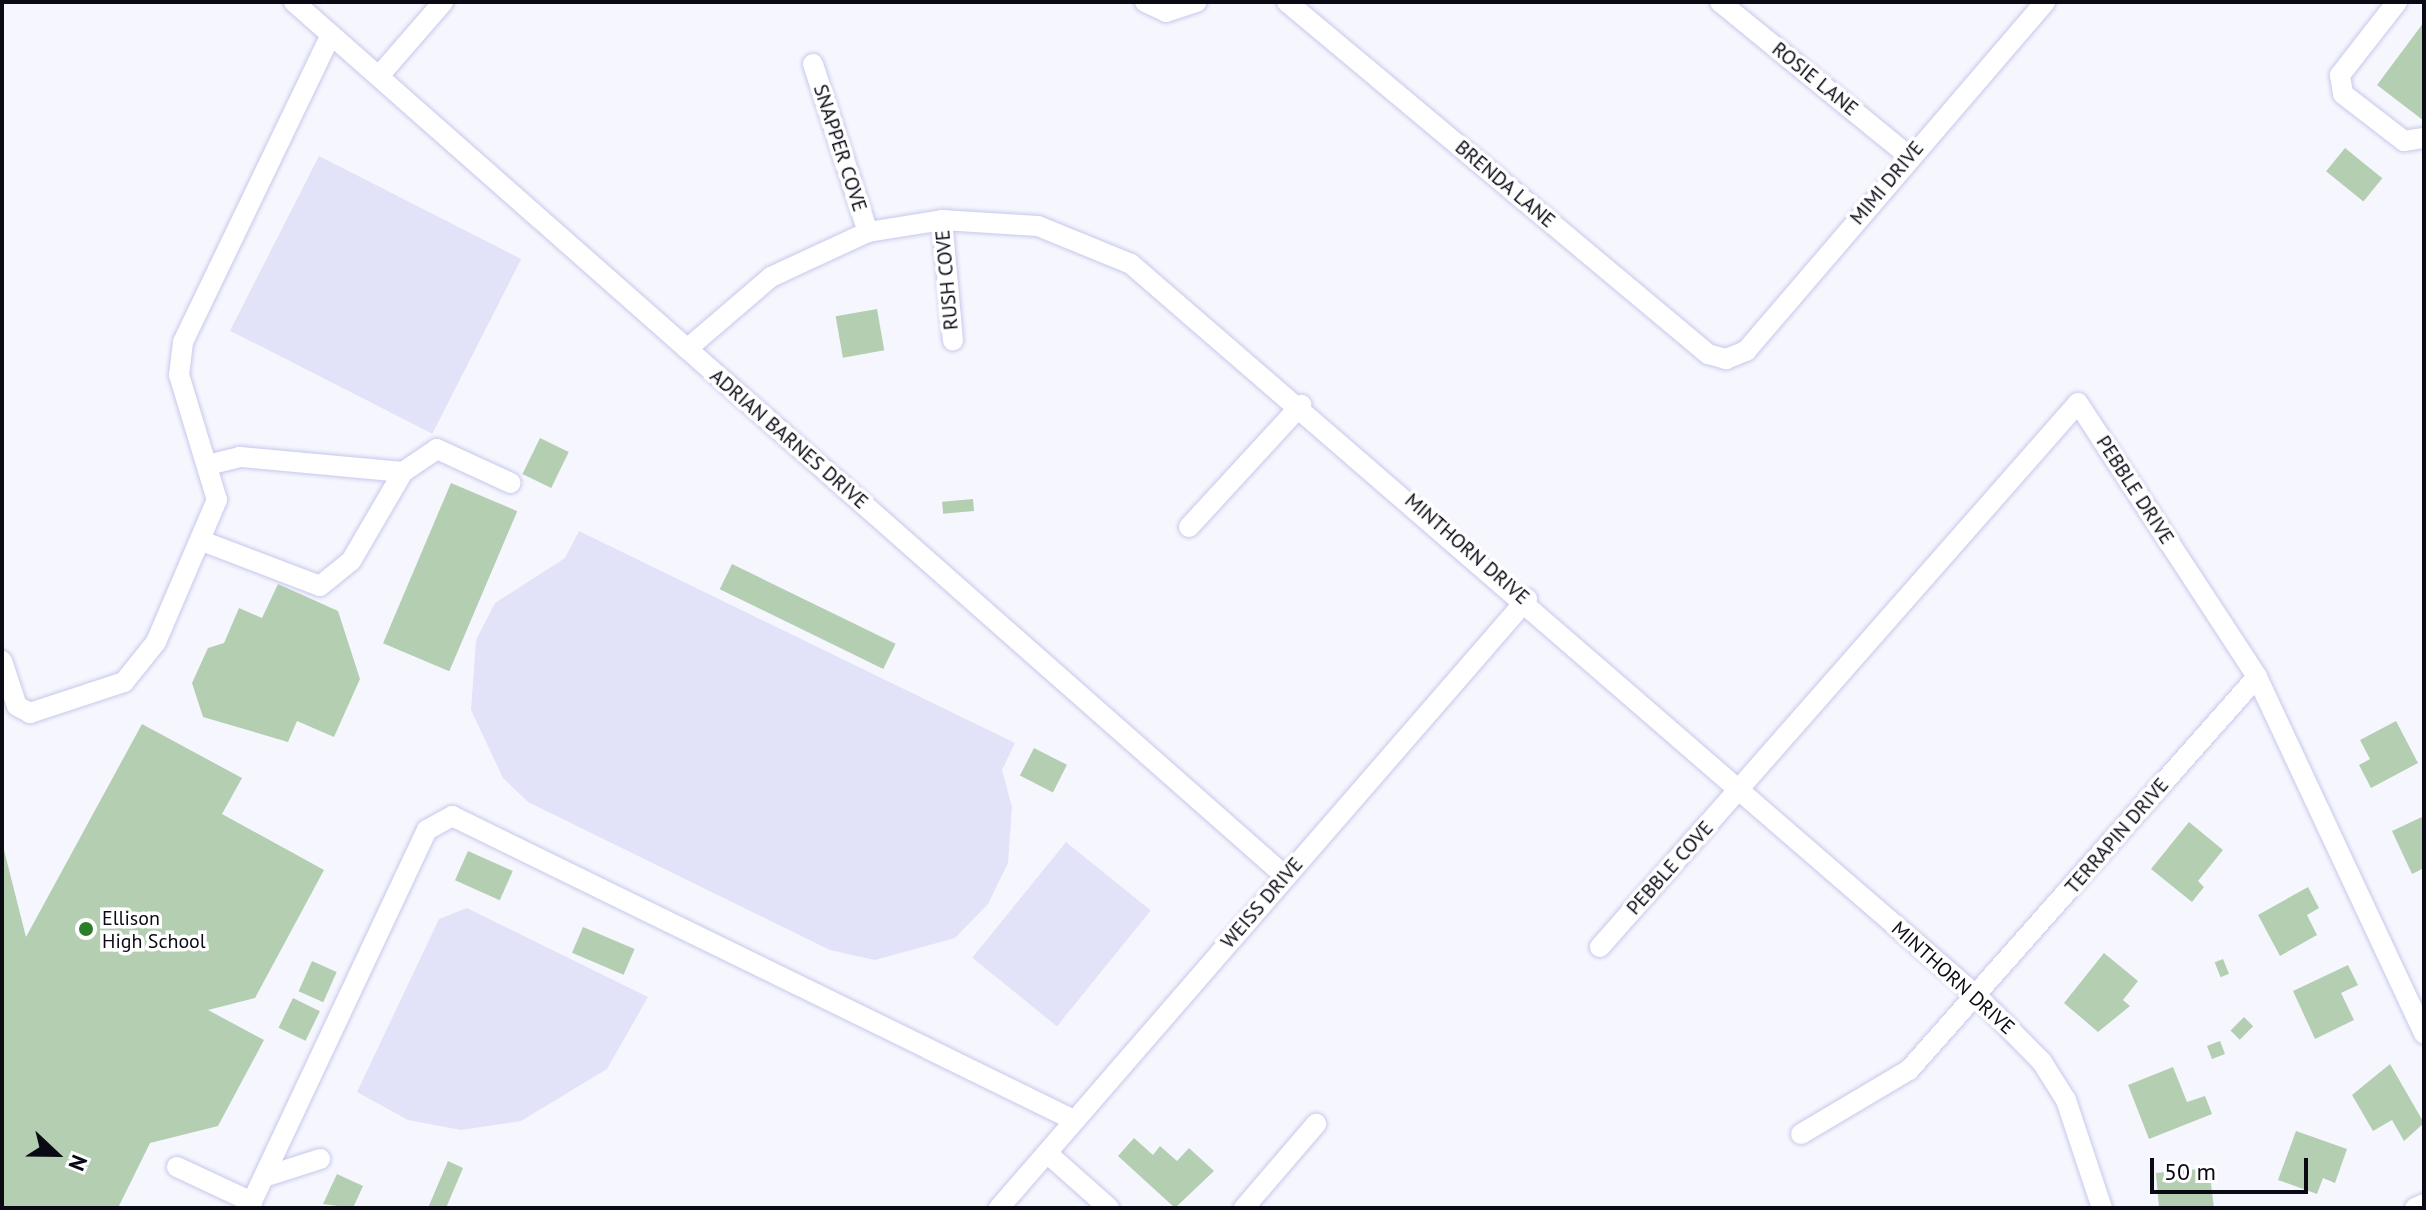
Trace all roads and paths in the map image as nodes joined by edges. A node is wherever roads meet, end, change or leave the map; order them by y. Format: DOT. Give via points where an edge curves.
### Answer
graph roads {
  1 [pos="294,2"];
  2 [pos="443,2"];
  3 [pos="1145,2"];
  4 [pos="1196,2"];
  5 [pos="1287,2"];
  6 [pos="1720,2"];
  7 [pos="2045,2"];
  8 [pos="2397,2"];
  9 [pos="331,35"];
  10 [pos="813,64"];
  11 [pos="379,76"];
  12 [pos="2424,138"];
  13 [pos="1909,156"];
  14 [pos="942,220"];
  15 [pos="868,232"];
  16 [pos="953,340"];
  17 [pos="687,349"];
  18 [pos="1726,359"];
  19 [pos="1301,405"];
  20 [pos="209,465"];
  21 [pos="403,472"];
  22 [pos="511,483"];
  23 [pos="1189,527"];
  24 [pos="202,541"];
  25 [pos="1527,599"];
  26 [pos="2,661"];
  27 [pos="2257,677"];
  28 [pos="1740,789"];
  29 [pos="1285,876"];
  30 [pos="1600,947"];
  31 [pos="1977,996"];
  32 [pos="2424,1034"];
  33 [pos="1074,1120"];
  34 [pos="1316,1124"];
  35 [pos="1801,1134"];
  36 [pos="1047,1153"];
  37 [pos="320,1159"];
  38 [pos="177,1167"];
  39 [pos="264,1177"];
  40 [pos="2424,1204"];
  41 [pos="250,1205"];
  42 [pos="999,1208"];
  43 [pos="1109,1208"];
  44 [pos="1244,1208"];
  45 [pos="2102,1208"];
  46 [pos="2415,1208"];
  1 -- 9 [label="street, ADRIAN BARNES DRIVE"];
  2 -- 11 [label="street"];
  3 -- 4 [label="street" via="1166,12"];
  5 -- 18 [label="street, BRENDA LANE" via="1708,354"];
  6 -- 13 [label="street, ROSIE LANE"];
  7 -- 13 [label="street, MIMI DRIVE"];
  8 -- 12 [label="street" via="2340,75 2343,94 2404,141"];
  9 -- 11 [label="street, ADRIAN BARNES DRIVE"];
  9 -- 20 [label="street" via="183,342 179,375"];
  10 -- 15 [label="street, SNAPPER COVE"];
  11 -- 17 [label="street, ADRIAN BARNES DRIVE"];
  13 -- 18 [label="street, MIMI DRIVE" via="1746,351"];
  14 -- 15 [label="street, MINTHORN DRIVE"];
  14 -- 16 [label="street, RUSH COVE"];
  14 -- 19 [label="street, MINTHORN DRIVE" via="1038,226 1131,264"];
  15 -- 17 [label="street, MINTHORN DRIVE" via="771,277"];
  17 -- 29 [label="street, ADRIAN BARNES DRIVE"];
  19 -- 23 [label="street"];
  19 -- 25 [label="street, MINTHORN DRIVE"];
  20 -- 21 [label="street" via="240,457"];
  20 -- 24 [label="street" via="217,500"];
  21 -- 22 [label="street" via="437,449"];
  21 -- 24 [label="street" via="351,561 320,586"];
  24 -- 26 [label="street" via="156,642 124,682 30,713 17,706"];
  25 -- 28 [label="street, MINTHORN DRIVE"];
  25 -- 29 [label="street, WEISS DRIVE"];
  27 -- 28 [label="street, PEBBLE DRIVE" via="2078,403"];
  27 -- 31 [label="street, TERRAPIN DRIVE"];
  27 -- 32 [label="street, PEBBLE DRIVE"];
  28 -- 30 [label="street, PEBBLE COVE"];
  28 -- 31 [label="street, MINTHORN DRIVE"];
  29 -- 33 [label="street, WEISS DRIVE"];
  31 -- 35 [label="street, TERRAPIN DRIVE" via="1909,1070"];
  31 -- 45 [label="street, MINTHORN DRIVE" via="2042,1062 2066,1100"];
  33 -- 36 [label="street, WEISS DRIVE"];
  33 -- 39 [label="street" via="452,816 427,830"];
  34 -- 44 [label="street"];
  36 -- 42 [label="street, WEISS DRIVE"];
  36 -- 43 [label="street"];
  37 -- 39 [label="street"];
  38 -- 41 [label="street"];
  39 -- 41 [label="street"];
  40 -- 46 [label="street"];
}
